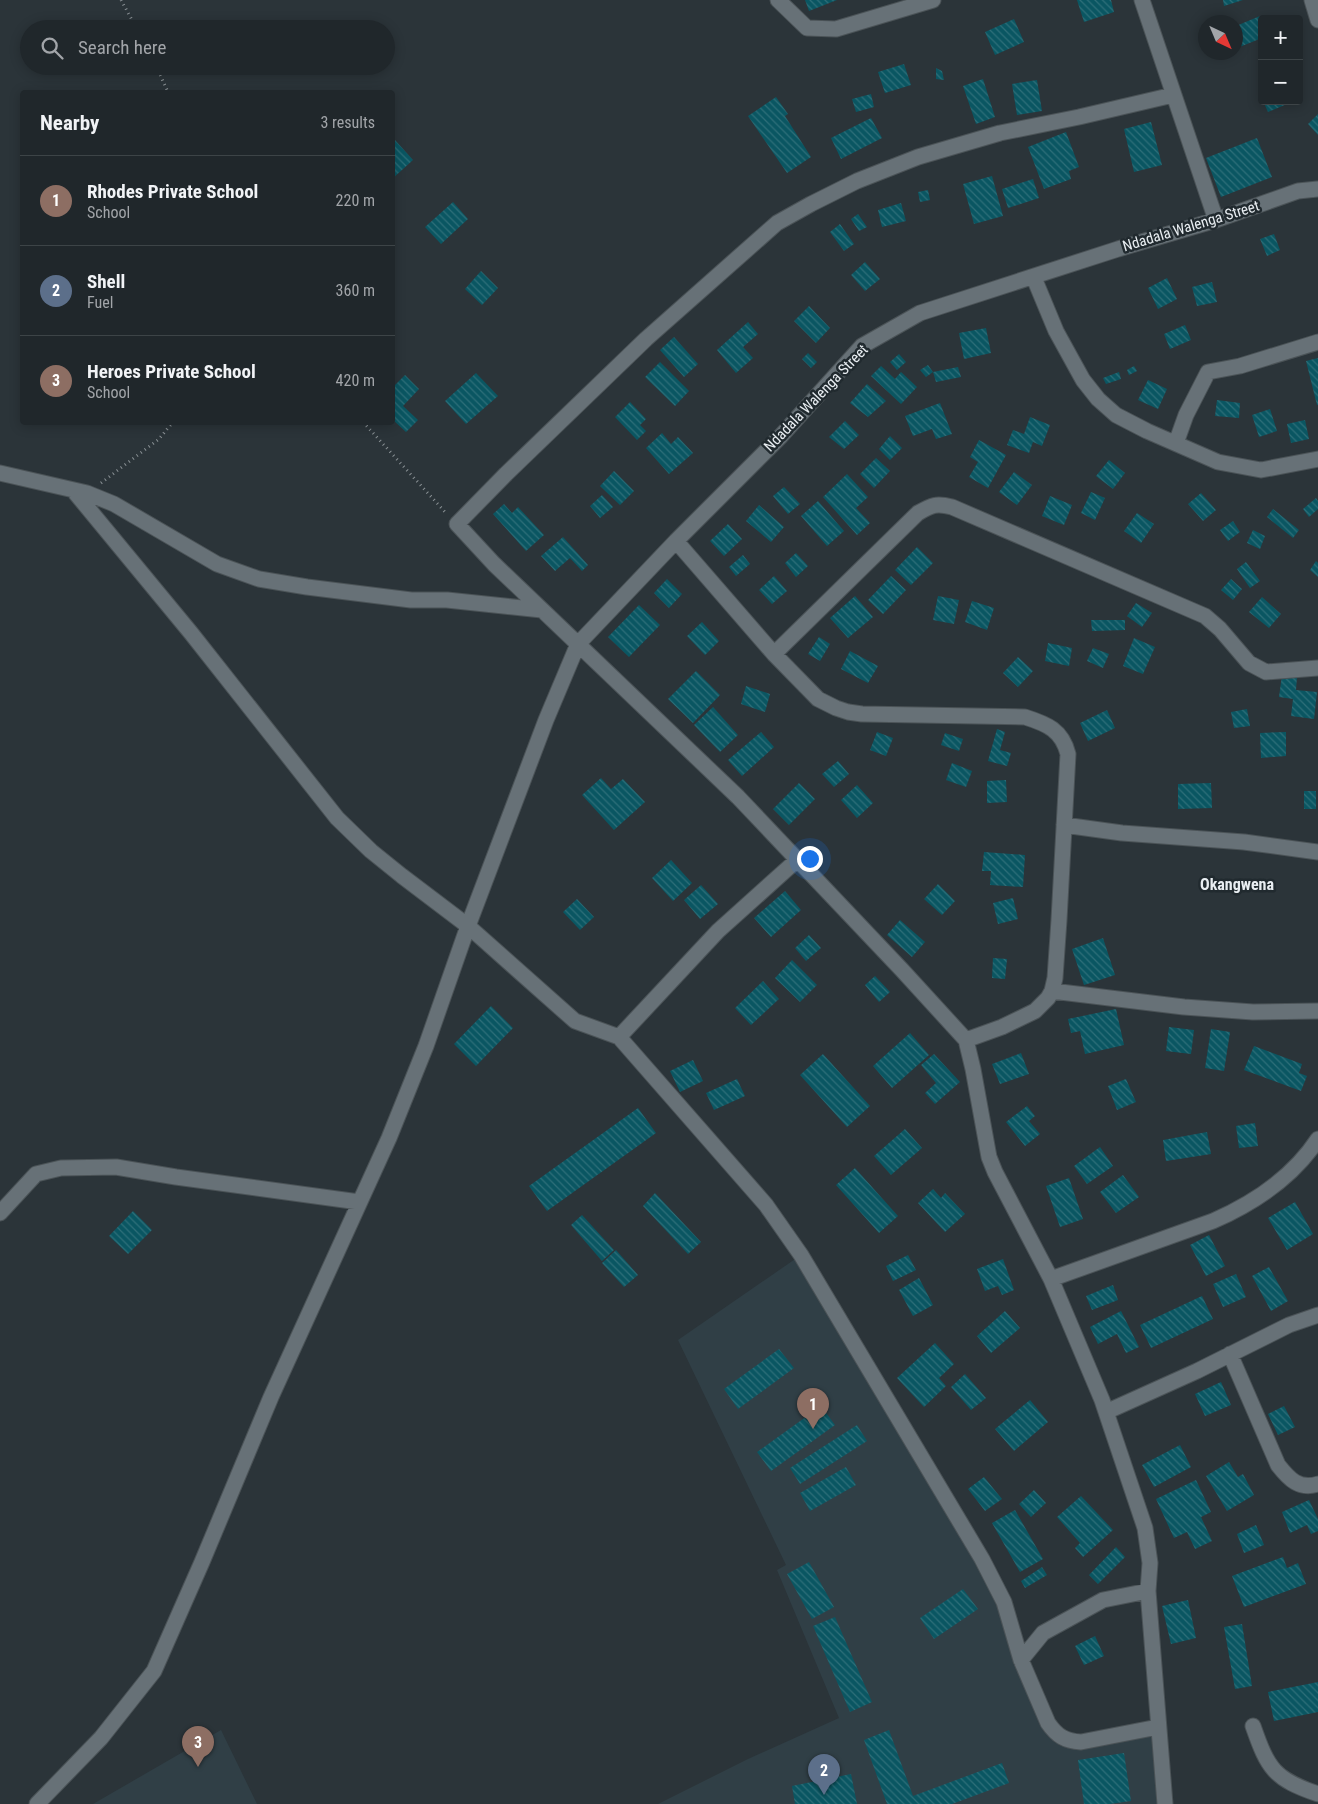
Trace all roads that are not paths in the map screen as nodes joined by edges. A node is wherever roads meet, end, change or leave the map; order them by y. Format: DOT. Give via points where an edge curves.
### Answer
graph roads {
  1 [pos="778,0"];
  2 [pos="1142,0"];
  3 [pos="1312,0"];
  4 [pos="926,1"];
  5 [pos="1318,20"];
  6 [pos="1173,95"];
  7 [pos="1318,189"];
  8 [pos="1216,220"];
  9 [pos="1034,278"];
  10 [pos="1318,342"];
  11 [pos="1176,443"];
  12 [pos="1318,459"];
  13 [pos="0,473"];
  14 [pos="80,492"];
  15 [pos="676,541"];
  16 [pos="542,610"];
  17 [pos="578,644"];
  18 [pos="774,654"];
  19 [pos="1318,668"];
  20 [pos="1064,825"];
  21 [pos="1318,852"];
  22 [pos="798,860"];
  23 [pos="468,926"];
  24 [pos="1052,991"];
  25 [pos="1318,1011"];
  26 [pos="619,1037"];
  27 [pos="966,1040"];
  28 [pos="1318,1139"];
  29 [pos="359,1202"];
  30 [pos="0,1213"];
  31 [pos="1051,1279"];
  32 [pos="1318,1315"];
  33 [pos="1230,1354"];
  34 [pos="1106,1412"];
  35 [pos="1318,1484"];
  36 [pos="1148,1591"];
  37 [pos="1021,1660"];
  38 [pos="1158,1726"];
  39 [pos="1253,1726"];
  40 [pos="1318,1794"];
  41 [pos="37,1804"];
  42 [pos="1165,1804"];
  1 -- 4 [label="street" via="807,28 836,29"];
  2 -- 6 [label="street"];
  3 -- 5 [label="street"];
  6 -- 8 [label="street"];
  6 -- 16 [label="street" via="1000,132 918,156 858,181 777,224 646,339 457,524"];
  7 -- 8 [label="street, Ndadala Walenga Street" via="1298,191"];
  8 -- 9 [label="street, Ndadala Walenga Street"];
  9 -- 11 [label="street" via="1056,331 1083,380 1098,399 1116,415"];
  9 -- 15 [label="street, Ndadala Walenga Street" via="920,313 862,346 780,437"];
  10 -- 11 [label="street" via="1240,366 1208,372"];
  11 -- 12 [label="street" via="1218,462 1262,470"];
  13 -- 14 [label="street"];
  14 -- 16 [label="street" via="114,504 217,564 259,578 411,600 447,600"];
  14 -- 23 [label="street" via="337,818 384,861"];
  15 -- 17 [label="street, Ndadala Walenga Street"];
  15 -- 18 [label="street"];
  16 -- 17 [label="street"];
  17 -- 22 [label="street" via="738,797"];
  17 -- 23 [label="street"];
  18 -- 19 [label="street" via="918,513 940,504 1205,616 1249,663 1266,672"];
  18 -- 20 [label="street" via="818,699 848,712 1025,717 1044,723 1057,732 1068,754"];
  20 -- 21 [label="street"];
  20 -- 24 [label="street"];
  22 -- 26 [label="street" via="718,931"];
  22 -- 27 [label="street"];
  23 -- 26 [label="street" via="575,1021"];
  23 -- 29 [label="street" via="426,1046"];
  24 -- 25 [label="street" via="1184,1008"];
  24 -- 27 [label="street" via="1035,1011"];
  26 -- 37 [label="street" via="766,1205 801,1255 982,1559 1004,1602"];
  27 -- 31 [label="street" via="989,1157"];
  28 -- 31 [label="street" via="1286,1176 1238,1210"];
  29 -- 30 [label="street" via="116,1166 61,1168 36,1174"];
  29 -- 41 [label="street" via="271,1397 154,1671 101,1738"];
  31 -- 34 [label="street"];
  32 -- 33 [label="street" via="1289,1325"];
  33 -- 34 [label="street"];
  33 -- 35 [label="street" via="1278,1465 1290,1480 1300,1485"];
  34 -- 36 [label="street" via="1145,1528 1150,1563"];
  36 -- 37 [label="street" via="1103,1600 1043,1633"];
  36 -- 38 [label="street"];
  37 -- 38 [label="street" via="1048,1723 1061,1738 1081,1742"];
  38 -- 42 [label="street"];
  39 -- 40 [label="street" via="1267,1761 1277,1774 1294,1786"];
}
